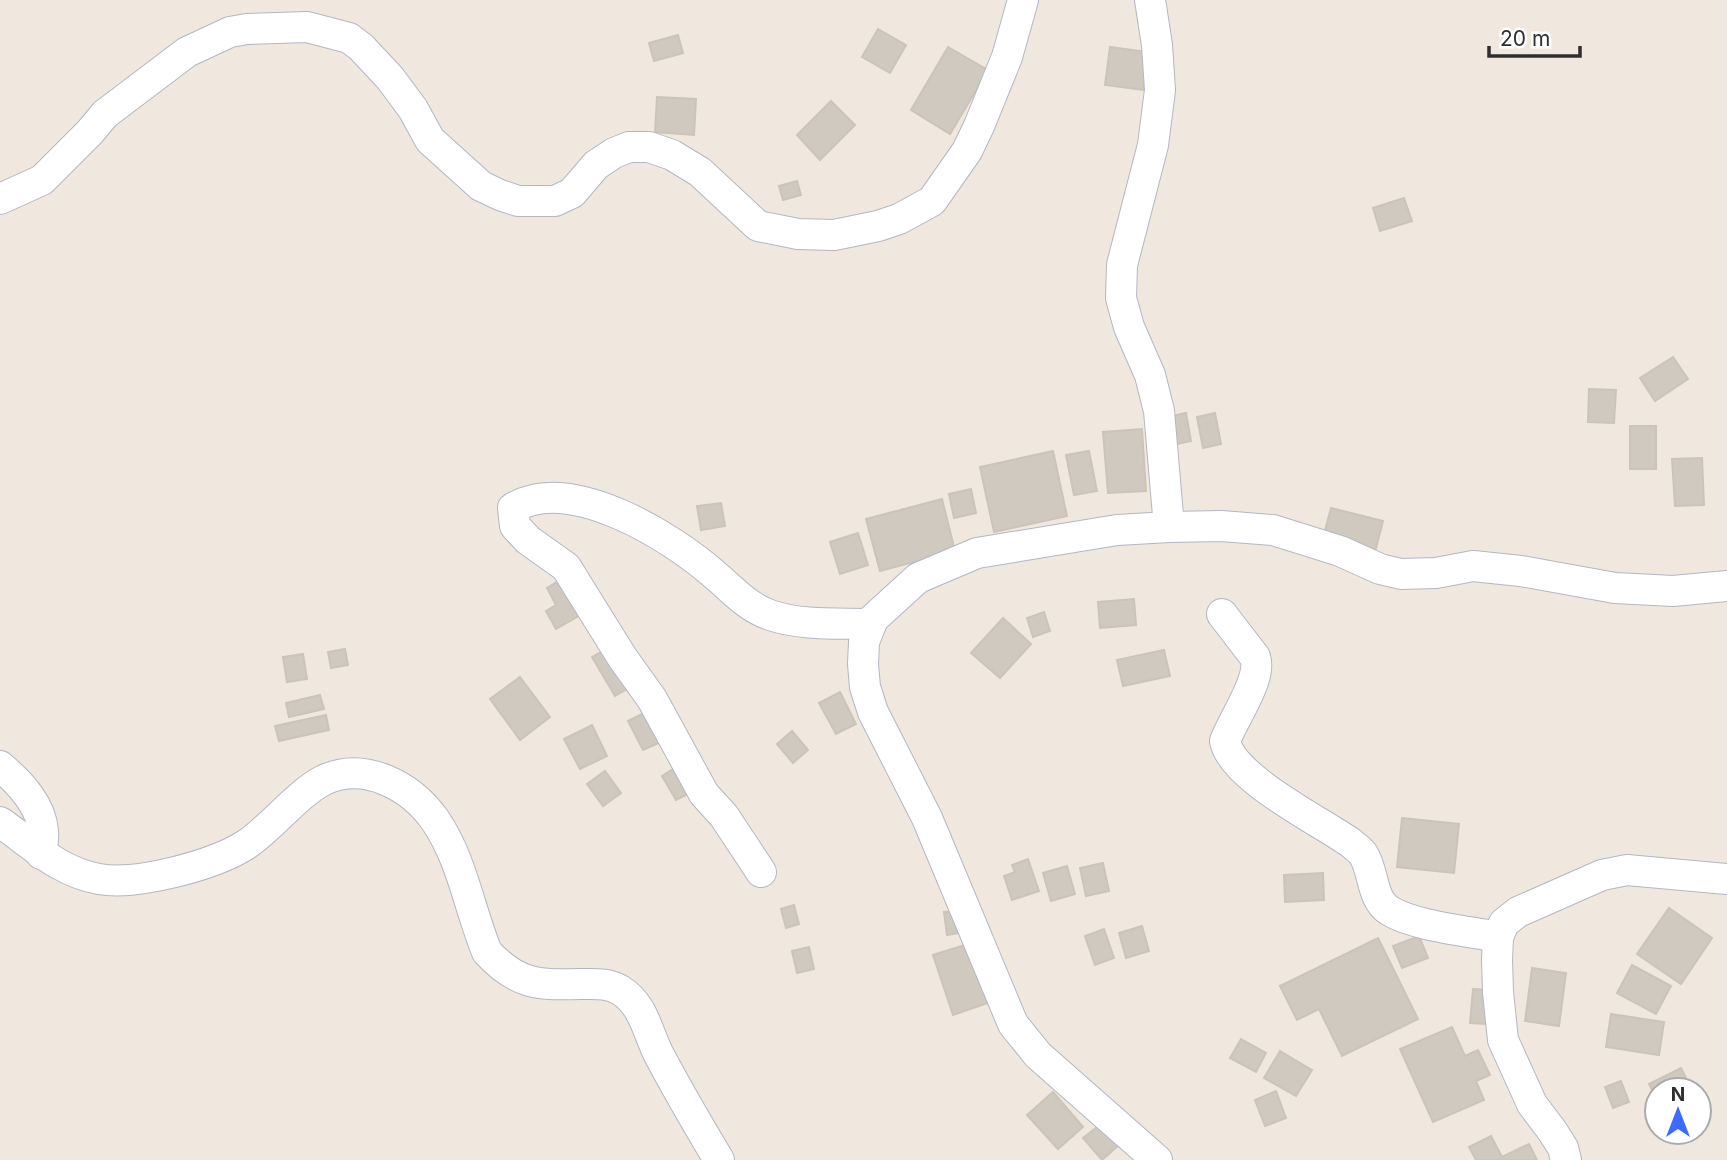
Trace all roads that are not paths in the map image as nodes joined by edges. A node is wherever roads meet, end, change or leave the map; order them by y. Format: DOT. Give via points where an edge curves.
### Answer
graph roads {
  1 [pos="1023,0"];
  2 [pos="1150,0"];
  3 [pos="0,199"];
  4 [pos="1168,527"];
  5 [pos="1727,586"];
  6 [pos="1222,614"];
  7 [pos="871,624"];
  8 [pos="0,766"];
  9 [pos="0,822"];
  10 [pos="41,854"];
  11 [pos="761,872"];
  12 [pos="1727,879"];
  13 [pos="1498,937"];
  14 [pos="719,1160"];
  15 [pos="1157,1160"];
  16 [pos="1566,1160"];
  1 -- 3 [label="street" via="1007,57 967,150 932,201 878,226 834,234 798,234 758,226 700,172 649,147 614,153 572,192 555,201 518,201 500,195 481,186 430,141 390,78 361,47 349,38 307,27 230,32 187,52 104,114 42,180"];
  2 -- 4 [label="street" via="1160,90 1153,145 1122,265 1121,298 1159,411"];
  4 -- 5 [label="street" via="1273,530 1401,574 1473,566 1615,588 1673,591"];
  4 -- 7 [label="street" via="1116,530 978,553 918,578"];
  6 -- 13 [label="street" via="1258,664 1225,741 1231,759 1260,785 1363,854 1386,909 1404,918"];
  7 -- 11 [label="street" via="797,621 769,615 739,599 668,539 590,503 524,501 513,508 515,526 566,567 652,699 704,794"];
  7 -- 15 [label="street" via="863,664 873,712 927,818 1013,1024 1038,1055"];
  8 -- 10 [label="street" via="34,803 43,830"];
  9 -- 10 [label="street"];
  10 -- 14 [label="street" via="71,872 131,881 204,863 246,844 323,781 368,774 395,783 433,817 449,843 487,952 519,979 543,985 601,983 631,998"];
  12 -- 13 [label="street" via="1627,870 1602,875 1518,912 1504,923"];
  13 -- 16 [label="street" via="1503,1040 1532,1104 1558,1140"];
}
